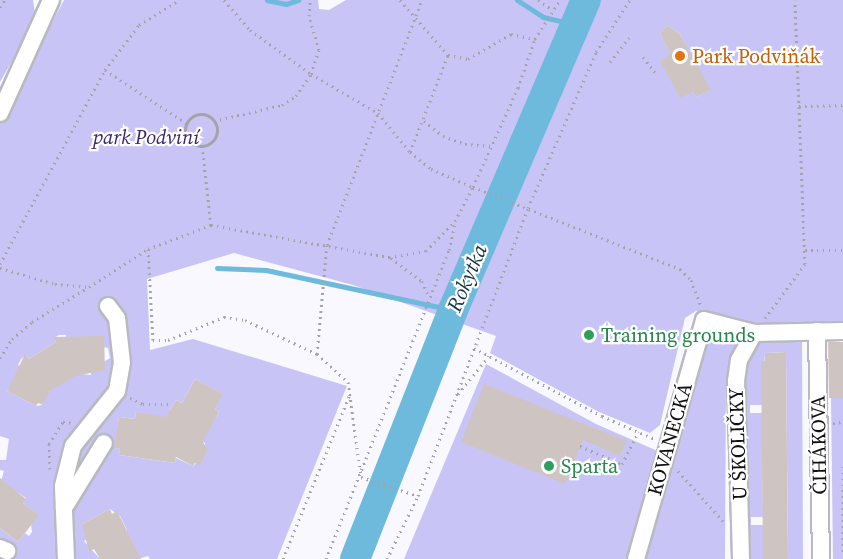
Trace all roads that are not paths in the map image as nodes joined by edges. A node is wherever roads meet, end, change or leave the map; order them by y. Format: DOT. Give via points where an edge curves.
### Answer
graph roads {
  1 [pos="51,0"];
  2 [pos="0,112"];
  3 [pos="108,306"];
  4 [pos="817,331"];
  5 [pos="843,331"];
  6 [pos="754,333"];
  7 [pos="104,442"];
  8 [pos="63,509"];
  9 [pos="66,559"];
  10 [pos="636,559"];
  11 [pos="741,559"];
  12 [pos="821,559"];
  1 -- 2 [label="street"];
  3 -- 8 [label="street" via="117,318 117,391 73,446 63,486"];
  4 -- 5 [label="street"];
  4 -- 6 [label="street"];
  4 -- 12 [label="street, ČIHÁKOVA"];
  6 -- 10 [label="street, KOVANECKÁ" via="704,320"];
  6 -- 11 [label="street, U ŠKOLIČKY" via="739,360 736,381"];
  7 -- 8 [label="street"];
  8 -- 9 [label="street"];
}
